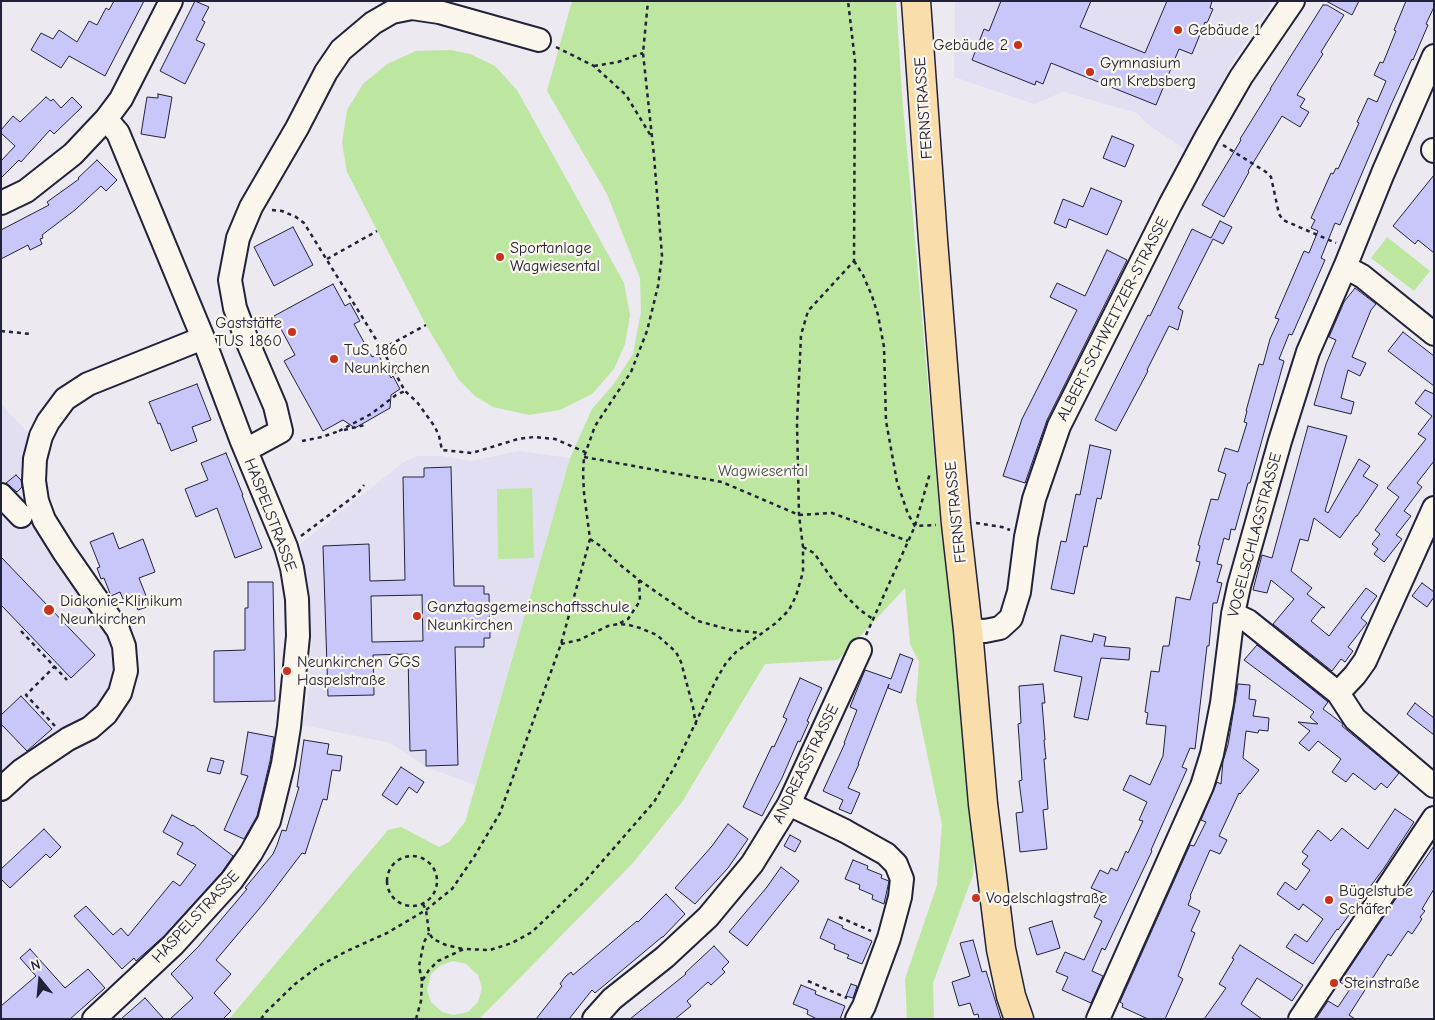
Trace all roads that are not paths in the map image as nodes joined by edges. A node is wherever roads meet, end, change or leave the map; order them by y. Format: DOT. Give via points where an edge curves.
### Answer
graph roads {
  1 [pos="171,1"];
  2 [pos="916,1"];
  3 [pos="1293,1"];
  4 [pos="539,40"];
  5 [pos="1434,56"];
  6 [pos="106,119"];
  7 [pos="1,203"];
  8 [pos="1348,258"];
  9 [pos="1434,334"];
  10 [pos="203,338"];
  11 [pos="246,450"];
  12 [pos="1,494"];
  13 [pos="1434,508"];
  14 [pos="21,516"];
  15 [pos="1233,614"];
  16 [pos="968,630"];
  17 [pos="860,650"];
  18 [pos="1338,693"];
  19 [pos="1434,786"];
  20 [pos="1,789"];
  21 [pos="789,804"];
  22 [pos="1434,818"];
  23 [pos="861,1012"];
  24 [pos="94,1019"];
  25 [pos="594,1019"];
  26 [pos="1019,1019"];
  27 [pos="1098,1019"];
  28 [pos="1300,1019"];
  1 -- 6 [label="street" via="121,99"];
  2 -- 16 [label="main road, FERNSTRASSE" via="950,453"];
  3 -- 16 [label="street, ALBERT-SCHWEITZER-STRASSE" via="1241,77 1207,136 1059,426 1034,499 1012,618 1000,628"];
  4 -- 11 [label="street" via="439,12 412,8 392,12 373,23 341,50 251,207 238,238 230,280 235,308 275,406 281,431"];
  5 -- 8 [label="street, VOGELSCHLAGSTRASSE"];
  6 -- 7 [label="street" via="73,154 26,191"];
  6 -- 10 [label="street, HASPELSTRASSE" via="118,133"];
  8 -- 9 [label="street" via="1362,276"];
  8 -- 15 [label="street, VOGELSCHLAGSTRASSE" via="1308,352"];
  10 -- 11 [label="street, HASPELSTRASSE"];
  10 -- 20 [label="street" via="88,384 65,399 41,436 35,459 37,501 44,520 64,552 118,630 124,646 126,671 120,693 106,714 90,728 22,770"];
  11 -- 24 [label="street, HASPELSTRASSE" via="286,547 297,600 298,636 289,727 269,821 232,880 173,944"];
  12 -- 14 [label="street"];
  13 -- 18 [label="street" via="1365,661"];
  15 -- 18 [label="street" via="1248,620"];
  15 -- 27 [label="street, VOGELSCHLAGSTRASSE" via="1222,703 1202,786"];
  16 -- 26 [label="main road, FERNSTRASSE" via="1000,949"];
  17 -- 21 [label="street, ANDREASSTRASSE"];
  18 -- 19 [label="street" via="1355,719"];
  21 -- 23 [label="street" via="886,854 896,864 902,879 889,938"];
  21 -- 25 [label="street, ANDREASSTRASSE" via="752,864 708,917 612,999"];
  22 -- 28 [label="street"];
}
